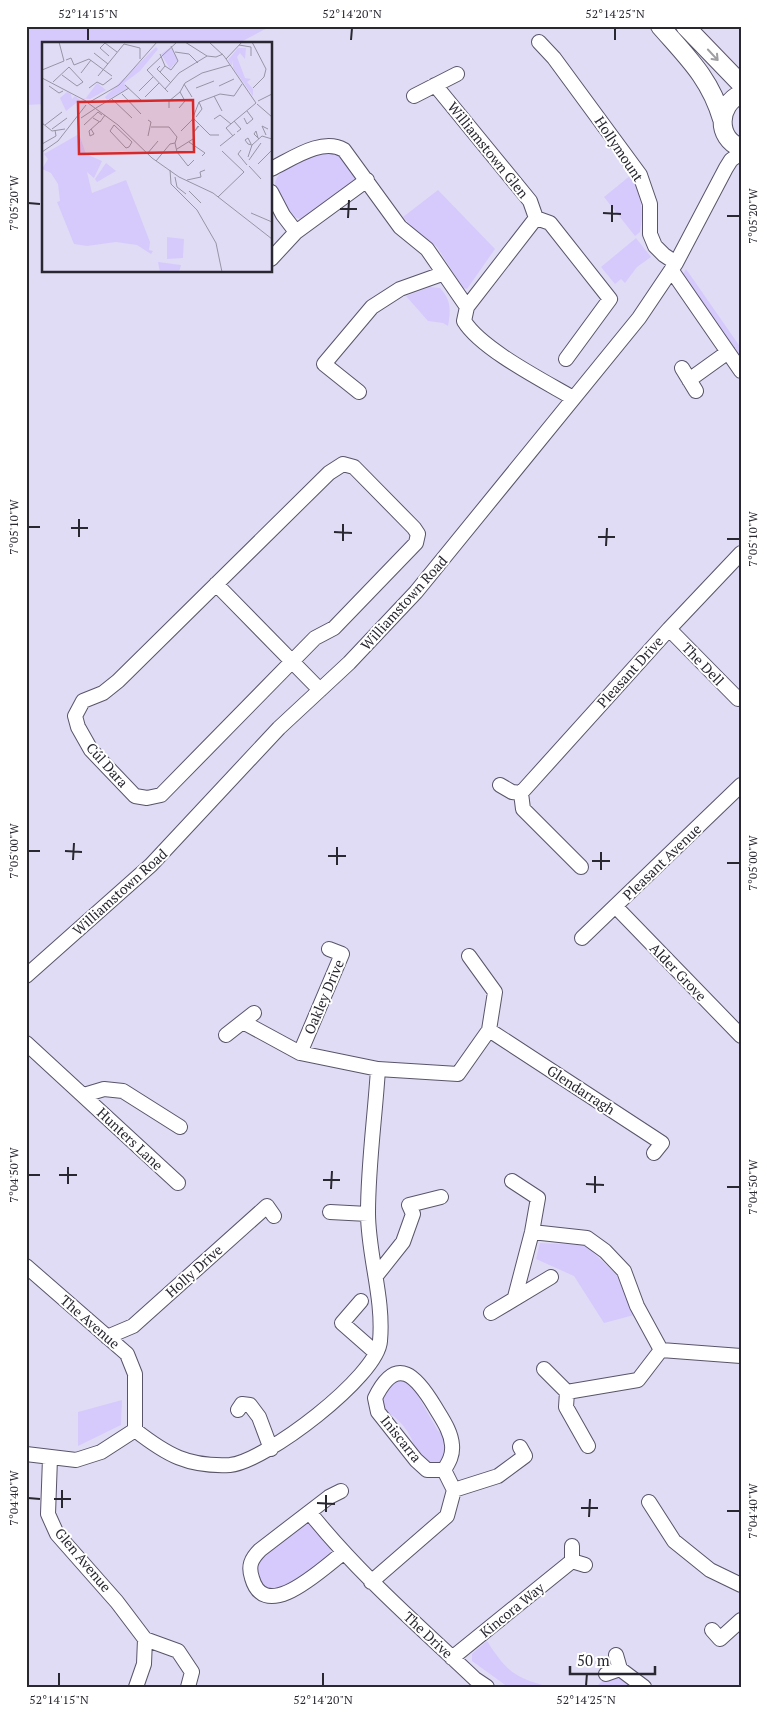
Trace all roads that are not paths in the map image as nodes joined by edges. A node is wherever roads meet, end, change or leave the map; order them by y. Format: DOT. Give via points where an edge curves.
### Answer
graph roads {
  1 [pos="660,26"];
  2 [pos="685,26"];
  3 [pos="539,42"];
  4 [pos="457,74"];
  5 [pos="741,84"];
  6 [pos="435,85"];
  7 [pos="741,94"];
  8 [pos="414,96"];
  9 [pos="724,126"];
  10 [pos="741,148"];
  11 [pos="741,153"];
  12 [pos="272,169"];
  13 [pos="720,179"];
  14 [pos="367,180"];
  15 [pos="272,194"];
  16 [pos="536,218"];
  17 [pos="296,232"];
  18 [pos="272,258"];
  19 [pos="674,267"];
  20 [pos="442,274"];
  21 [pos="467,306"];
  22 [pos="728,352"];
  23 [pos="566,358"];
  24 [pos="741,371"];
  25 [pos="689,380"];
  26 [pos="359,392"];
  27 [pos="573,398"];
  28 [pos="741,553"];
  29 [pos="216,584"];
  30 [pos="669,629"];
  31 [pos="292,662"];
  32 [pos="320,690"];
  33 [pos="738,699"];
  34 [pos="500,785"];
  35 [pos="741,786"];
  36 [pos="521,793"];
  37 [pos="581,867"];
  38 [pos="616,907"];
  39 [pos="582,938"];
  40 [pos="329,949"];
  41 [pos="469,956"];
  42 [pos="26,976"];
  43 [pos="489,1030"];
  44 [pos="226,1035"];
  45 [pos="741,1036"];
  46 [pos="26,1043"];
  47 [pos="300,1053"];
  48 [pos="378,1069"];
  49 [pos="84,1095"];
  50 [pos="180,1127"];
  51 [pos="654,1153"];
  52 [pos="512,1182"];
  53 [pos="178,1183"];
  54 [pos="441,1197"];
  55 [pos="330,1212"];
  56 [pos="368,1214"];
  57 [pos="274,1216"];
  58 [pos="532,1232"];
  59 [pos="26,1266"];
  60 [pos="376,1276"];
  61 [pos="551,1276"];
  62 [pos="515,1297"];
  63 [pos="361,1301"];
  64 [pos="491,1313"];
  65 [pos="107,1337"];
  66 [pos="661,1350"];
  67 [pos="376,1352"];
  68 [pos="741,1356"];
  69 [pos="544,1369"];
  70 [pos="567,1392"];
  71 [pos="238,1410"];
  72 [pos="134,1430"];
  73 [pos="588,1446"];
  74 [pos="520,1447"];
  75 [pos="271,1449"];
  76 [pos="26,1454"];
  77 [pos="50,1458"];
  78 [pos="444,1470"];
  79 [pos="454,1490"];
  80 [pos="341,1491"];
  81 [pos="650,1502"];
  82 [pos="310,1512"];
  83 [pos="572,1546"];
  84 [pos="342,1553"];
  85 [pos="372,1582"];
  86 [pos="741,1585"];
  87 [pos="741,1620"];
  88 [pos="712,1630"];
  89 [pos="146,1639"];
  90 [pos="616,1655"];
  91 [pos="452,1658"];
  92 [pos="620,1669"];
  93 [pos="606,1674"];
  94 [pos="136,1687"];
  95 [pos="188,1687"];
  96 [pos="487,1687"];
  97 [pos="644,1687"];
  1 -- 9 [label="main road" via="705,78"];
  2 -- 5 [label="main road, one-way"];
  3 -- 19 [label="street, Hollymount" via="640,175 650,204 650,234 655,246"];
  4 -- 6 [label="street"];
  6 -- 8 [label="street"];
  6 -- 16 [label="street, Williamstown Glen" via="530,201"];
  7 -- 9 [label="main road" via="726,106"];
  9 -- 10 [label="main road" via="730,141"];
  9 -- 13 [label="street, Williamstown Road" via="725,157"];
  11 -- 13 [label="street, Williamstown Road" via="731,160"];
  12 -- 14 [label="street" via="330,144 344,150"];
  13 -- 19 [label="street, Williamstown Road"];
  14 -- 17 [label="street"];
  14 -- 20 [label="street" via="400,227 427,248"];
  15 -- 17 [label="street" via="282,215"];
  16 -- 21 [label="street"];
  16 -- 23 [label="street" via="550,223 610,299"];
  17 -- 18 [label="street"];
  19 -- 22 [label="street, Hollymount"];
  19 -- 27 [label="street, Williamstown Road" via="639,318"];
  20 -- 21 [label="street"];
  20 -- 26 [label="street" via="400,289 372,307 324,364"];
  21 -- 27 [label="street" via="464,321 469,330 493,349"];
  22 -- 24 [label="street, Hollymount"];
  22 -- 25 [label="street"];
  27 -- 32 [label="street, Williamstown Road" via="416,592"];
  28 -- 30 [label="street, Pleasant Drive"];
  29 -- 31 [label="street"];
  29 -- 31 [label="street, Cúl Dara" via="329,472 343,464 354,467 414,528 418,538 414,547 334,628 315,638"];
  29 -- 31 [label="street, Cúl Dara" via="118,681 103,693 83,701 75,716 91,750 135,796 155,798 161,795"];
  30 -- 33 [label="street, The Dell"];
  30 -- 36 [label="street, Pleasant Drive"];
  31 -- 32 [label="street"];
  32 -- 42 [label="street, Williamstown Road" via="279,728 151,865"];
  34 -- 36 [label="street"];
  35 -- 38 [label="street, Pleasant Avenue"];
  36 -- 37 [label="street" via="523,809"];
  38 -- 39 [label="street, Pleasant Avenue"];
  38 -- 45 [label="street, Alder Grove"];
  40 -- 47 [label="street, Oakley Drive" via="342,954"];
  41 -- 43 [label="street" via="494,992"];
  43 -- 48 [label="street" via="458,1074"];
  43 -- 51 [label="street, Glendarragh" via="662,1143"];
  44 -- 47 [label="street" via="248,1018 261,1030"];
  46 -- 49 [label="street, Hunters Lane"];
  47 -- 48 [label="street"];
  48 -- 56 [label="street"];
  49 -- 50 [label="street, Hunters Lane" via="104,1089 123,1091"];
  49 -- 53 [label="street, Hunters Lane"];
  52 -- 58 [label="street" via="538,1198"];
  54 -- 60 [label="street" via="409,1205 413,1214 403,1242"];
  55 -- 56 [label="street"];
  56 -- 60 [label="street"];
  57 -- 65 [label="street, Holly Drive" via="267,1206 132,1326"];
  58 -- 62 [label="street"];
  58 -- 66 [label="street" via="587,1238 605,1251 624,1271"];
  59 -- 65 [label="street, The Avenue"];
  60 -- 67 [label="street" via="380,1342"];
  61 -- 62 [label="street"];
  62 -- 64 [label="street"];
  63 -- 67 [label="street" via="342,1322"];
  65 -- 72 [label="street, The Avenue" via="127,1354 135,1374"];
  66 -- 68 [label="street"];
  66 -- 70 [label="street" via="638,1380"];
  67 -- 75 [label="street" via="368,1368 335,1400"];
  69 -- 70 [label="street"];
  70 -- 73 [label="street" via="566,1406"];
  71 -- 75 [label="street" via="242,1404 250,1405 260,1417"];
  72 -- 75 [label="street" via="162,1452 199,1465 233,1465"];
  72 -- 77 [label="street" via="76,1460"];
  74 -- 79 [label="street" via="525,1456 498,1476"];
  76 -- 77 [label="street"];
  77 -- 89 [label="street, Glen Avenue" via="48,1514 57,1534 118,1602"];
  78 -- 78 [label="street, Iniscarra" via="427,1470 378,1412 375,1398 382,1384 391,1377 402,1373 421,1384 450,1434 452,1458"];
  78 -- 79 [label="street"];
  79 -- 85 [label="street" via="447,1516"];
  80 -- 82 [label="street"];
  81 -- 86 [label="street" via="674,1542 710,1570"];
  82 -- 84 [label="street, The Drive"];
  82 -- 84 [label="street" via="253,1558 249,1569 254,1584 270,1596 292,1592"];
  83 -- 91 [label="street, Kincora Way" via="578,1563"];
  84 -- 85 [label="street, The Drive"];
  85 -- 91 [label="street, The Drive"];
  87 -- 88 [label="street" via="720,1639"];
  89 -- 94 [label="street" via="144,1664"];
  89 -- 95 [label="street" via="178,1652 192,1672"];
  90 -- 92 [label="street"];
  91 -- 96 [label="street, The Drive"];
  92 -- 93 [label="street"];
  92 -- 97 [label="street"];
}
